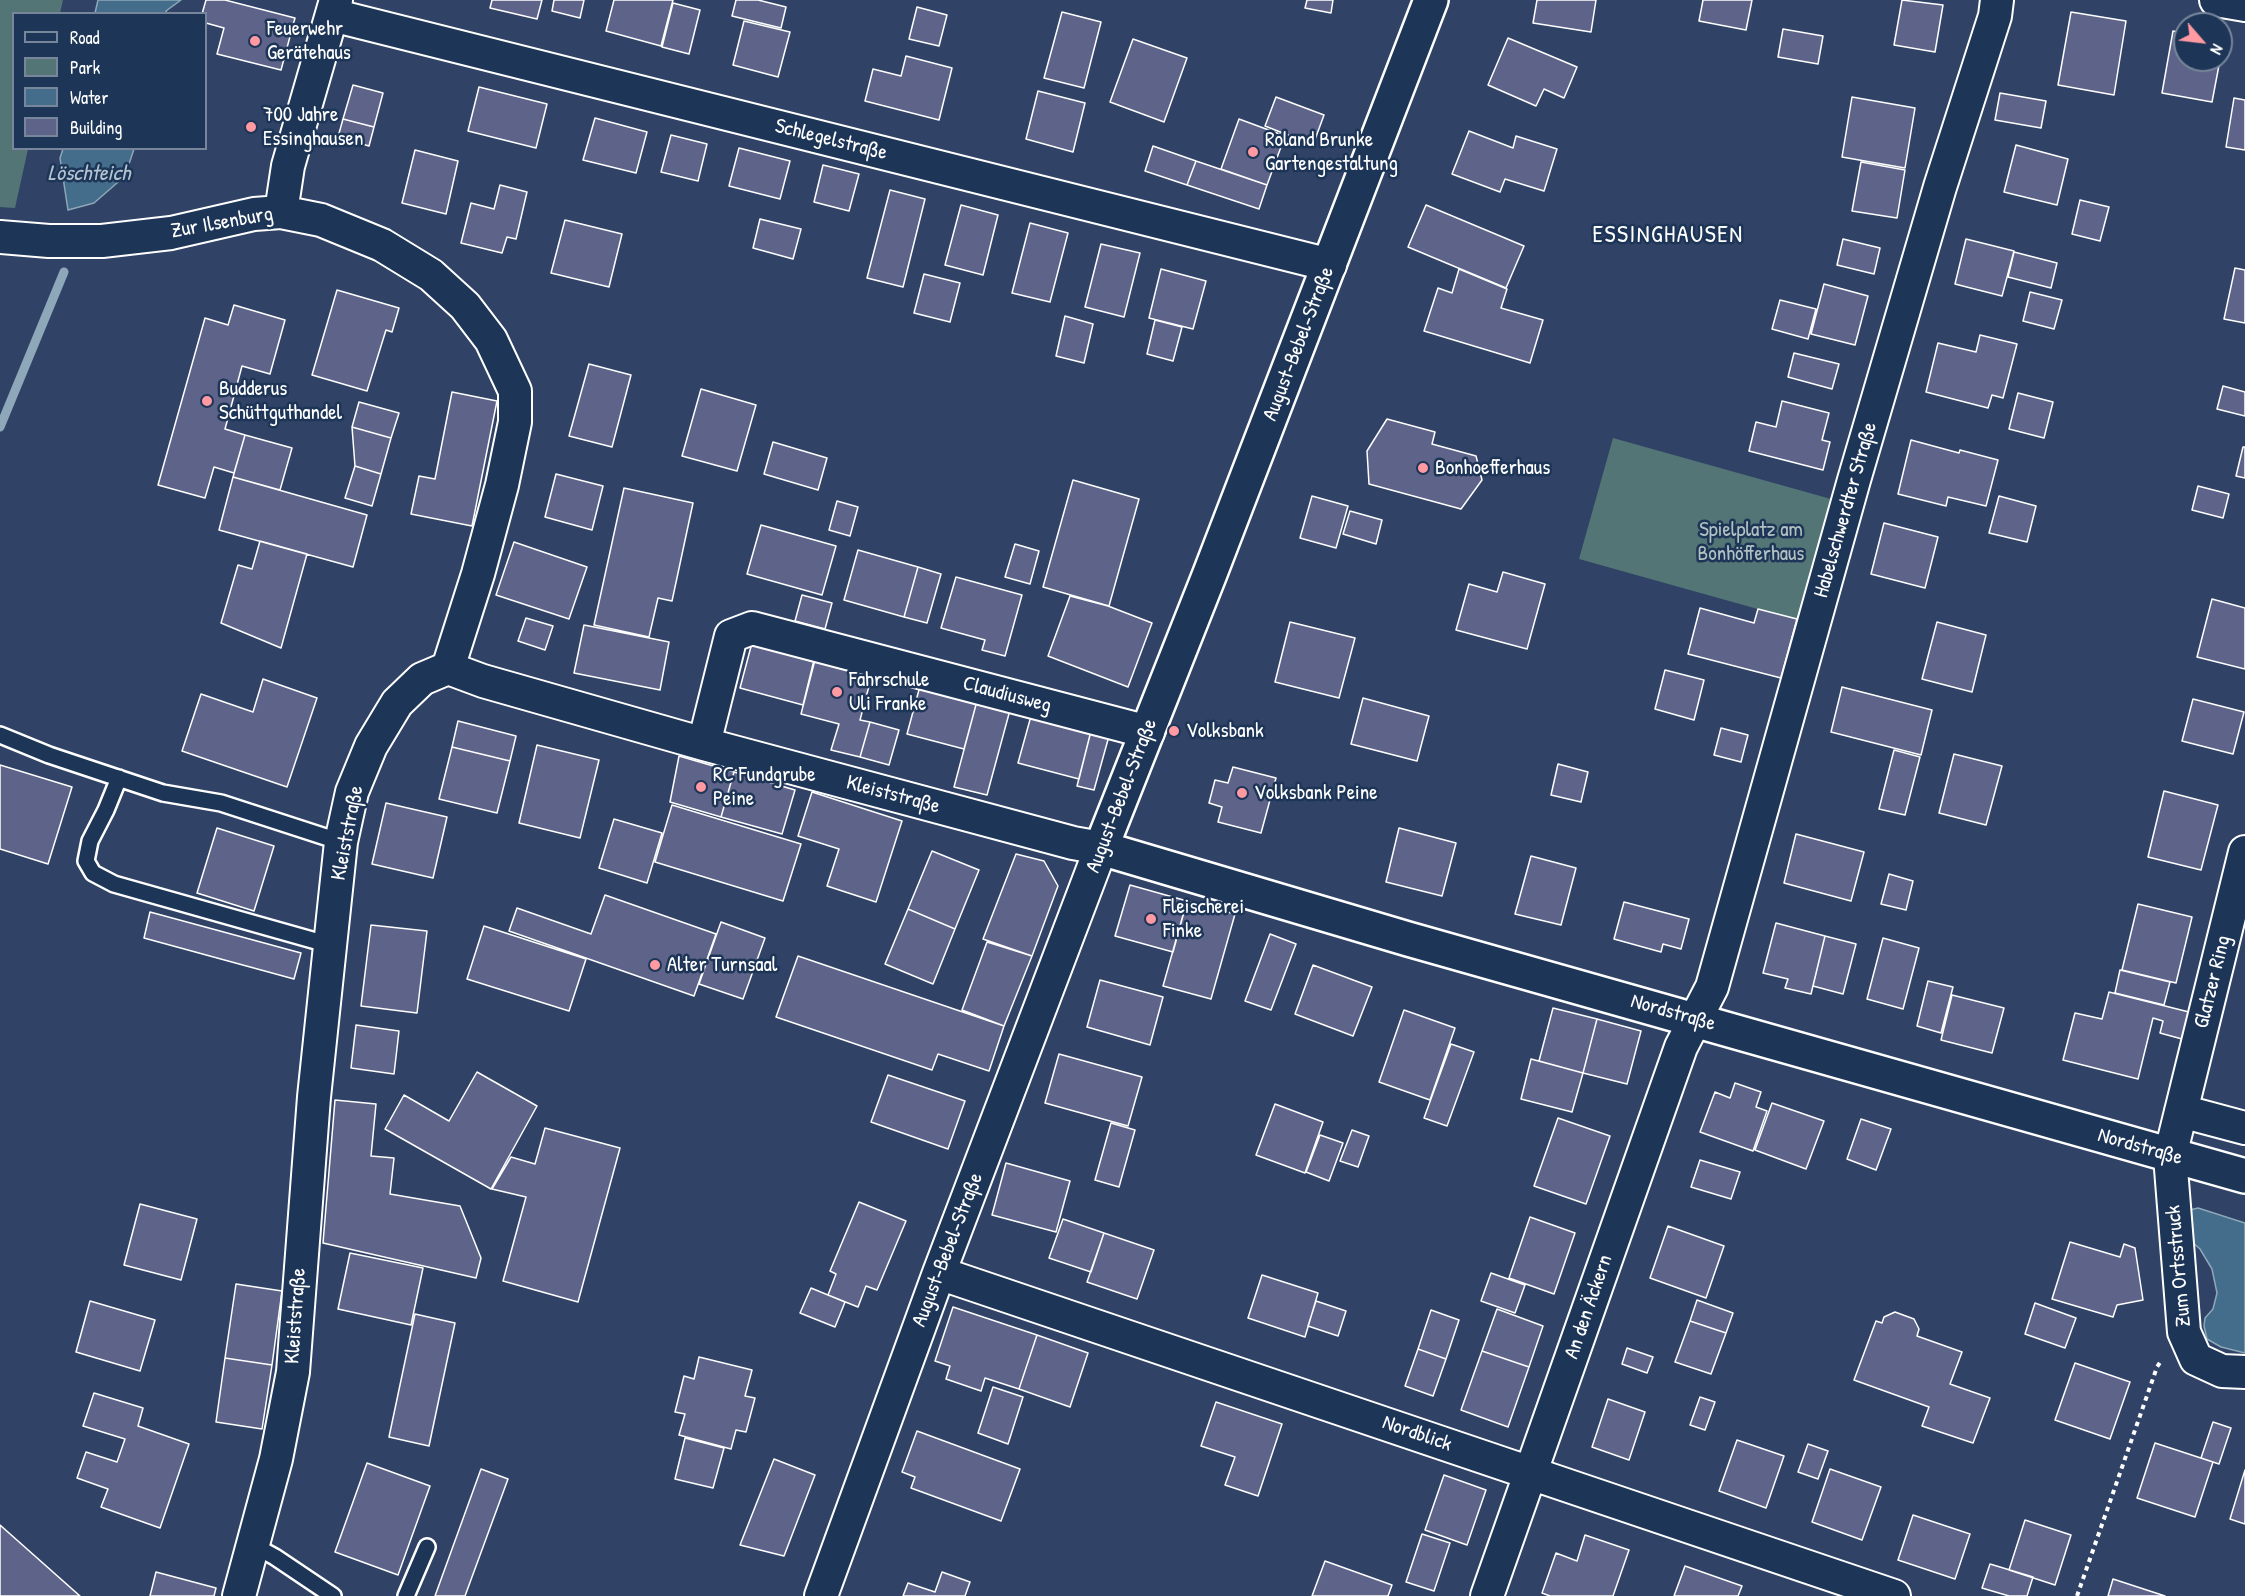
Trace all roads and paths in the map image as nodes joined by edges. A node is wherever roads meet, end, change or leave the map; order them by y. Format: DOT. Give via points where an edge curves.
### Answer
graph roads {
  1 [pos="1431,0"];
  2 [pos="1997,0"];
  3 [pos="2216,0"];
  4 [pos="2245,5"];
  5 [pos="334,8"];
  6 [pos="281,212"];
  7 [pos="0,237"];
  8 [pos="1330,265"];
  9 [pos="448,668"];
  10 [pos="1148,732"];
  11 [pos="0,735"];
  12 [pos="704,744"];
  13 [pos="119,778"];
  14 [pos="341,842"];
  15 [pos="1101,848"];
  16 [pos="2245,852"];
  17 [pos="330,945"];
  18 [pos="1696,1020"];
  19 [pos="2181,1112"];
  20 [pos="2245,1128"];
  21 [pos="2170,1156"];
  22 [pos="2245,1176"];
  23 [pos="939,1273"];
  24 [pos="2184,1332"];
  25 [pos="2245,1372"];
  26 [pos="1531,1473"];
  27 [pos="253,1545"];
  28 [pos="427,1548"];
  29 [pos="239,1596"];
  30 [pos="333,1596"];
  31 [pos="406,1596"];
  32 [pos="821,1596"];
  33 [pos="1486,1596"];
  34 [pos="1893,1596"];
  35 [pos="2077,1596"];
  1 -- 8 [label="street, August-Bebel-Straße"];
  2 -- 18 [label="street, Habelschwerdter Straße" via="1854,480 1712,987"];
  3 -- 4 [label="street"];
  5 -- 6 [label="street" via="288,166"];
  5 -- 8 [label="street, Schlegelstraße"];
  6 -- 7 [label="street, Zur Ilsenburg" via="254,214 171,233 102,241 48,242"];
  6 -- 9 [label="street, Zur Ilsenburg" via="321,220 382,245 431,275 465,306 491,340 515,391 515,422 502,485"];
  8 -- 10 [label="street, August-Bebel-Straße"];
  9 -- 12 [label="street, Kleiststraße"];
  9 -- 14 [label="street, Kleiststraße" via="422,679 398,703 371,746 352,792"];
  10 -- 12 [label="street, Claudiusweg" via="752,628 731,636"];
  10 -- 15 [label="street, August-Bebel-Straße"];
  11 -- 13 [label="lane"];
  12 -- 15 [label="street, Kleiststraße"];
  13 -- 14 [label="lane" via="163,793 221,803"];
  13 -- 17 [label="lane" via="90,841 86,861 93,873 114,884"];
  14 -- 17 [label="street, Kleiststraße"];
  15 -- 18 [label="street, Nordstraße"];
  15 -- 23 [label="street, August-Bebel-Straße"];
  16 -- 19 [label="street, Glatzer Ring"];
  17 -- 27 [label="street, Kleiststraße" via="293,1372 276,1459"];
  18 -- 21 [label="street, Nordstraße"];
  18 -- 26 [label="street, An den Äckern" via="1681,1047"];
  19 -- 20 [label="street"];
  19 -- 21 [label="street, Glatzer Ring"];
  21 -- 22 [label="street, Nordstraße"];
  21 -- 24 [label="street, Zum Ortsstruck"];
  23 -- 26 [label="street, Nordblick"];
  23 -- 32 [label="street, August-Bebel-Straße"];
  24 -- 25 [label="street, Zum Ortsstruck" via="2196,1359 2222,1371"];
  24 -- 35 [label="path" via="2157,1367"];
  26 -- 33 [label="street, An den Äckern"];
  26 -- 34 [label="street, Nordblick"];
  27 -- 29 [label="street, Kleiststraße"];
  27 -- 30 [label="lane"];
  28 -- 31 [label="lane"];
}
